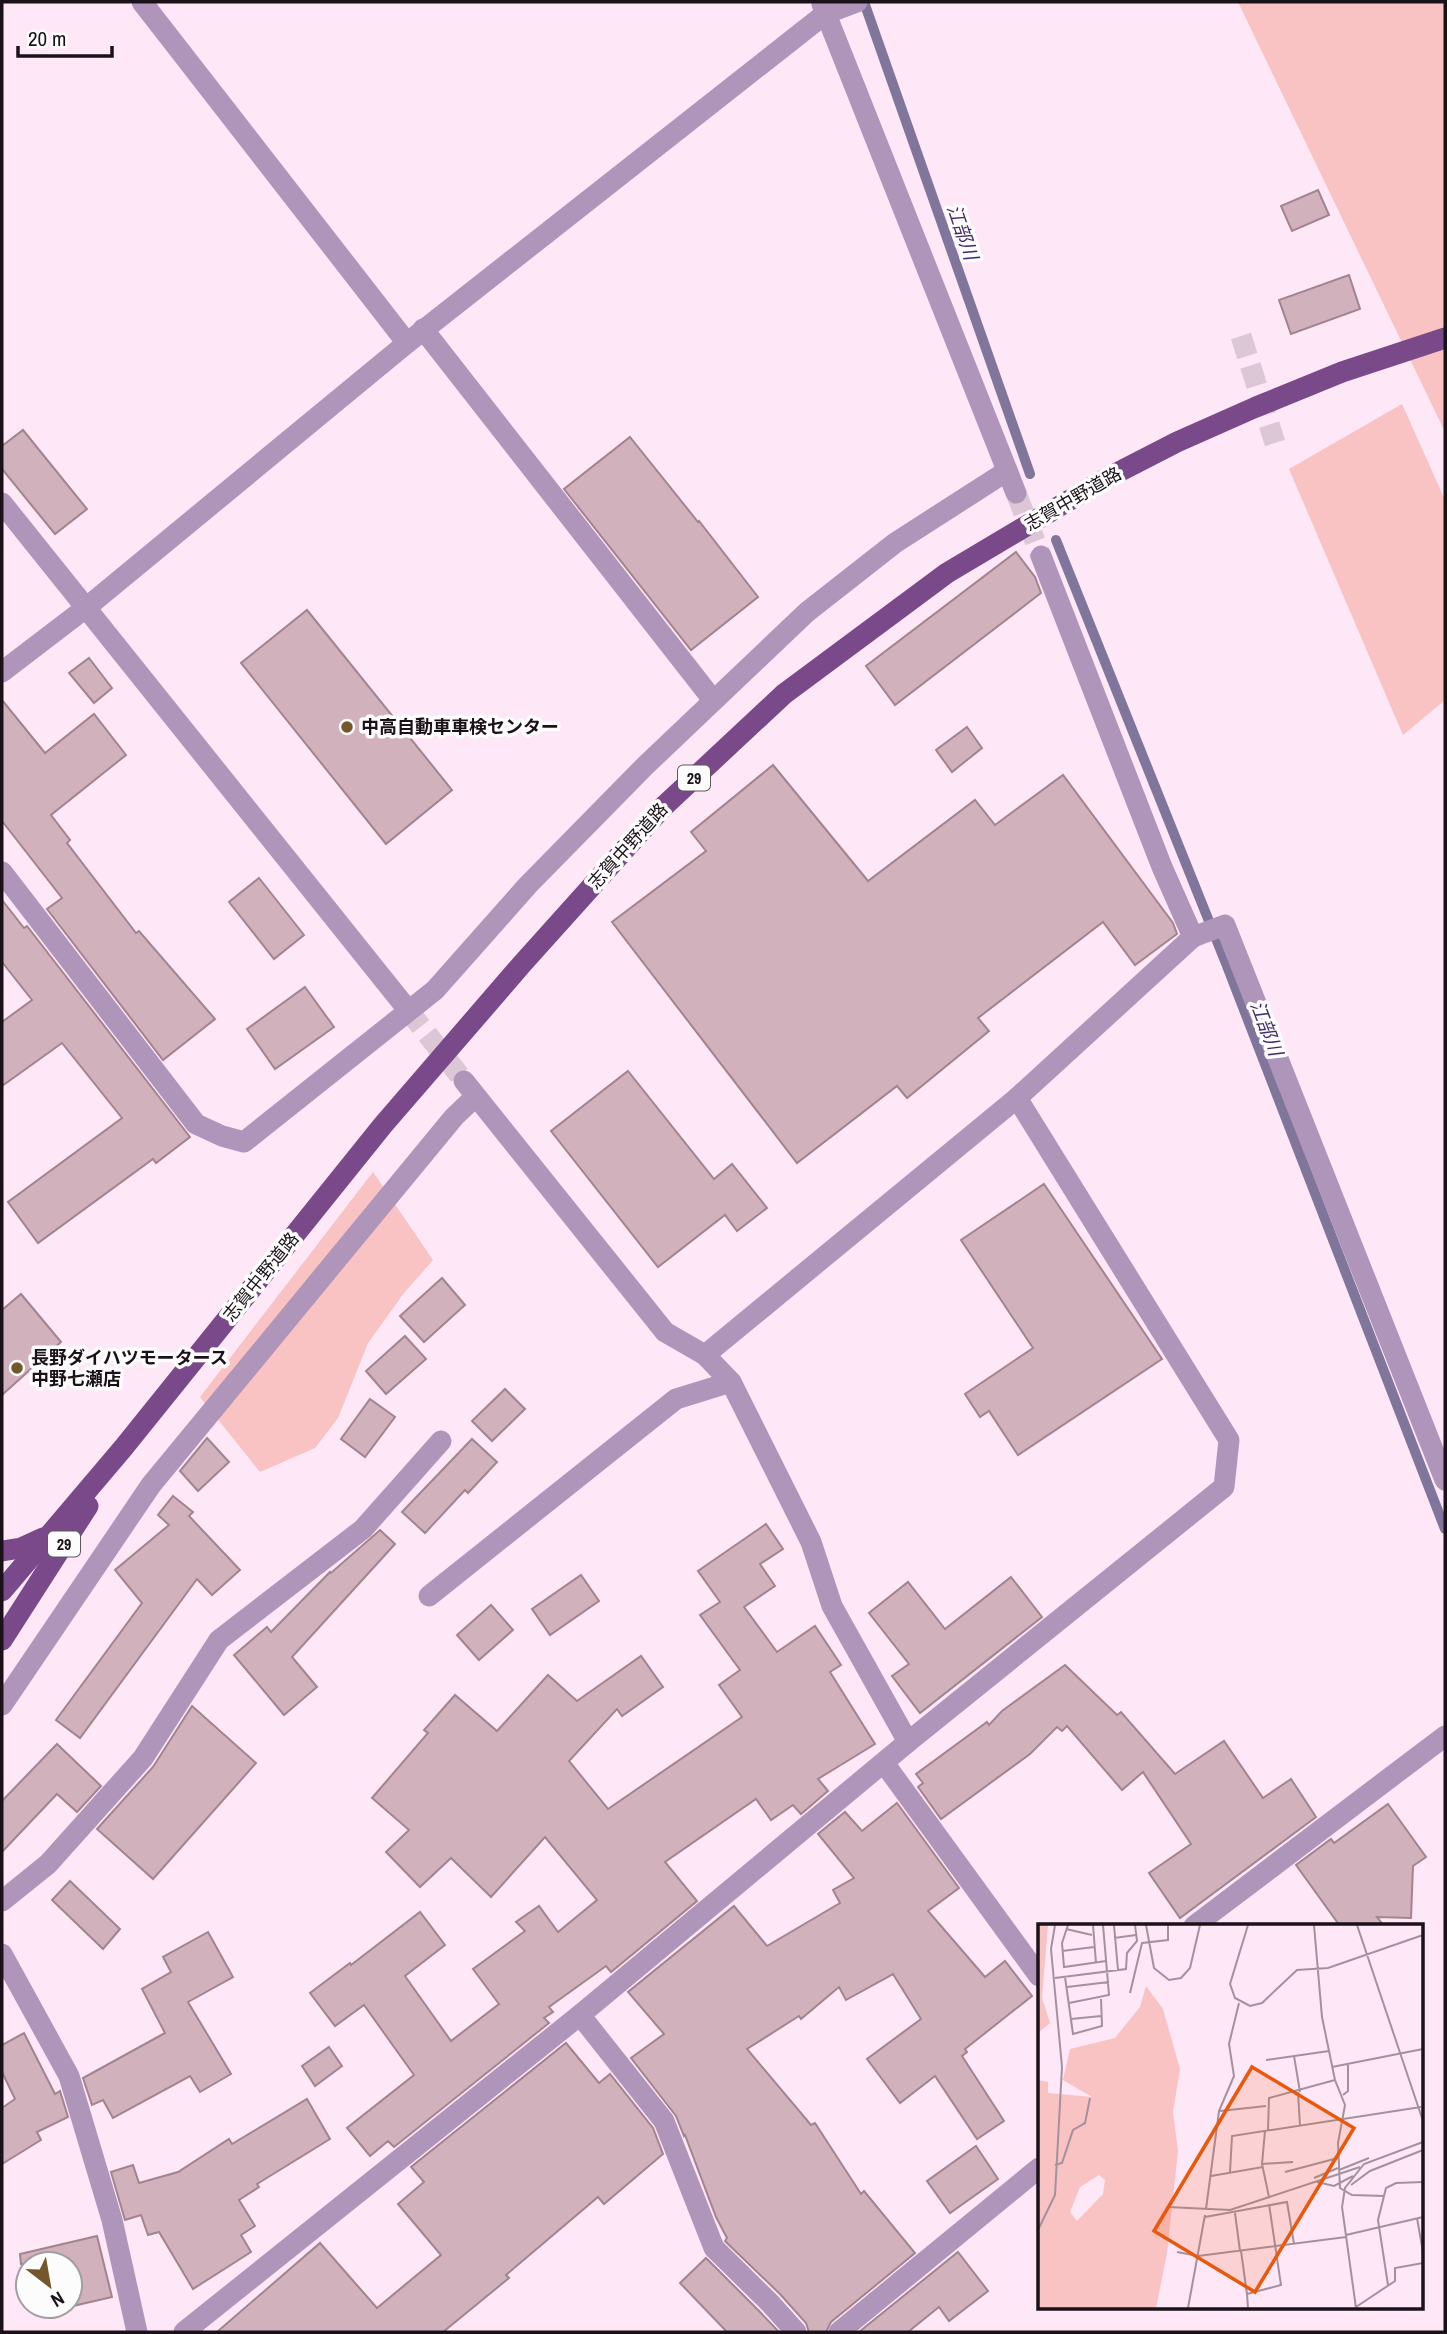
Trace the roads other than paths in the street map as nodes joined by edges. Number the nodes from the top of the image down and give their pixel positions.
1 (142, 2) edge
2 (857, 2) edge
3 (823, 8) edge
4 (415, 336) junction
5 (1445, 338) edge
6 (1007, 471) junction
7 (1016, 493) tunnel mouth
8 (2, 503) edge
9 (1041, 556) tunnel mouth
10 (87, 607) junction
11 (2, 672) edge
12 (713, 700) junction
13 (2, 872) edge
14 (1194, 937) junction
15 (408, 1010) junction
16 (1017, 1098) junction
17 (705, 1355) junction
18 (732, 1382) junction
19 (442, 1441) dead end
20 (124, 1447) junction
21 (1445, 1480) edge
22 (49, 1535) junction
23 (2, 1551) edge
24 (2, 1591) edge
25 (429, 1596) dead end
26 (2, 1640) edge
27 (2, 1705) edge
28 (1445, 1736) edge
29 (908, 1742) junction
30 (884, 1763) junction
31 (2, 1901) edge
32 (1197, 1924) edge
33 (2, 1954) edge
34 (1038, 1975) edge
35 (580, 2015) junction
36 (1038, 2169) edge
37 (137, 2332) edge
38 (184, 2332) edge
39 (796, 2332) edge
40 (839, 2332) edge

1 - 4 street
2 - 3 street
3 - 4 street
3 - 6 street
4 - 10 street
4 - 12 street
5 - 20 main road, 志賀中野道路 / 29
6 - 7 street
6 - 12 street
8 - 10 street
9 - 14 street
10 - 11 street
10 - 15 street
12 - 15 street
13 - 15 street
14 - 16 street
14 - 21 street
16 - 17 street
16 - 29 street
17 - 18 street
17 - 27 street
18 - 25 street
18 - 29 street
19 - 31 street
20 - 22 main road, 志賀中野道路 / 29
20 - 26 main road, 29
22 - 23 main road, 29
22 - 24 main road, 志賀中野道路 / 29
28 - 32 street
29 - 30 street
30 - 34 street
30 - 35 street
33 - 37 street
35 - 38 street
35 - 39 street
36 - 40 street

